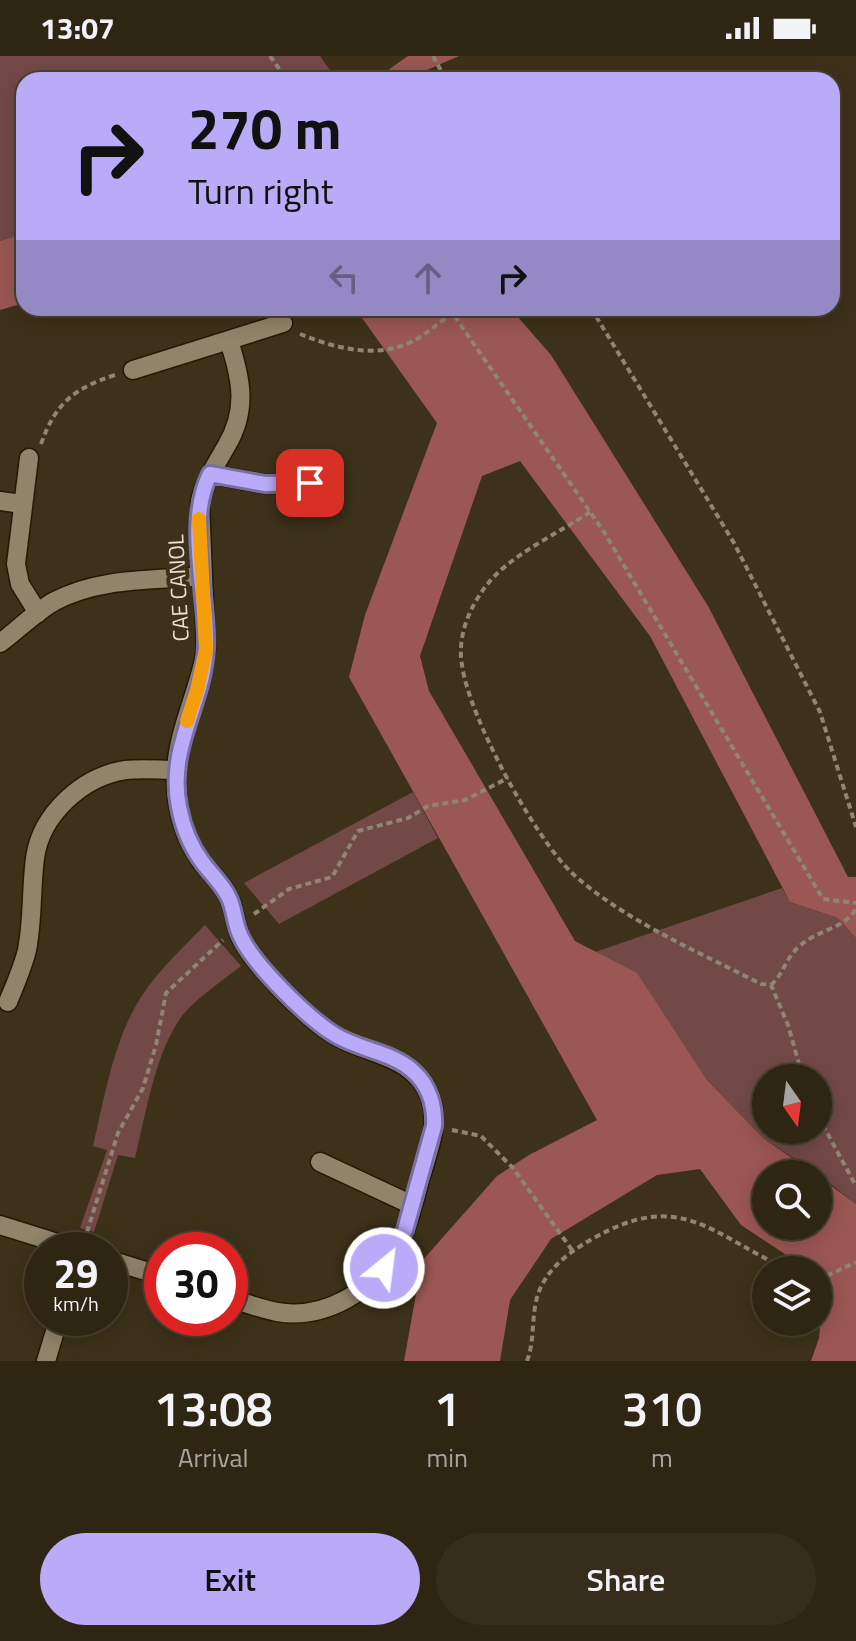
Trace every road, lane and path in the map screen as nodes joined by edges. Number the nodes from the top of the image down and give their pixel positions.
1 (444, 316) edge
2 (455, 316) edge
3 (596, 316) edge
4 (283, 323) joint
5 (229, 341) junction
6 (133, 370) joint
7 (29, 458) joint
8 (210, 474) junction
9 (310, 483) dead end
10 (0, 501) edge
11 (22, 504) junction
12 (590, 512) junction
13 (203, 576) junction
14 (38, 613) junction
15 (0, 643) edge
16 (176, 770) junction
17 (508, 778) junction
18 (489, 787) dead end
19 (856, 827) edge
20 (856, 906) edge
21 (771, 985) junction
22 (8, 1002) dead end
23 (799, 1064) edge
24 (434, 1126) junction
25 (832, 1142) edge
26 (320, 1162) dead end
27 (856, 1186) edge
28 (412, 1205) junction
29 (0, 1225) edge
30 (24, 1232) edge
31 (573, 1250) junction
32 (763, 1256) edge
33 (856, 1262) edge
34 (832, 1274) edge
35 (248, 1303) edge
36 (54, 1336) edge
37 (46, 1361) edge
38 (527, 1361) edge

1 - 4 path
2 - 12 path
3 - 19 path
4 - 5 street
5 - 6 street
5 - 8 street, CAE CANOL
6 - 7 path
7 - 11 street
8 - 9 street
8 - 13 street, CAE CANOL
10 - 11 street
11 - 14 street
12 - 17 path
12 - 20 path
13 - 14 street
13 - 16 street, CAE CANOL
14 - 15 street
16 - 22 street
16 - 24 street, CAE CANOL
17 - 18 path
17 - 21 path
20 - 21 path
21 - 23 path
24 - 28 street, CAE CANOL
24 - 31 path
25 - 27 path
26 - 28 street
28 - 35 street, CAE CANOL
29 - 30 street
31 - 32 path
31 - 38 path
33 - 34 path
36 - 37 street

